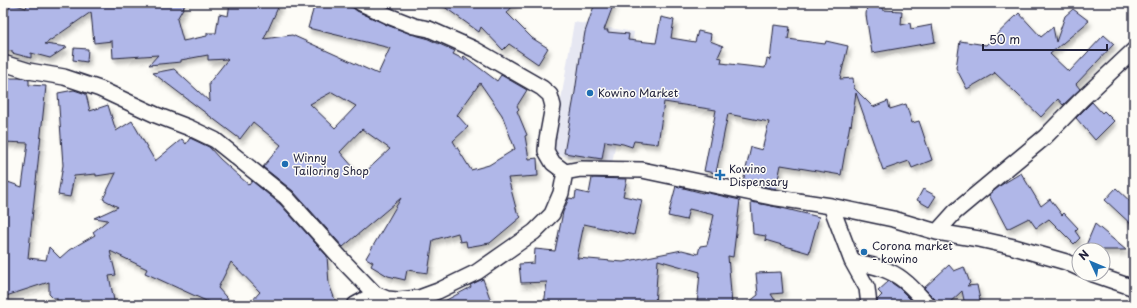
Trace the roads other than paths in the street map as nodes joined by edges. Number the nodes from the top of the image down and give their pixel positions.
1 (361, 3) edge
2 (1134, 50) edge
3 (3, 63) edge
4 (565, 172) junction
5 (831, 206) junction
6 (937, 232) junction
7 (852, 261) junction
8 (1071, 264) edge
9 (1111, 280) edge
10 (1134, 288) edge
11 (383, 299) edge
12 (355, 305) edge
13 (869, 305) edge
14 (928, 305) edge

1 - 4 street
2 - 6 street
3 - 11 street
4 - 5 street
4 - 11 street
5 - 6 street
5 - 7 street
6 - 8 street
7 - 13 street
7 - 14 street
9 - 10 street
11 - 12 street

